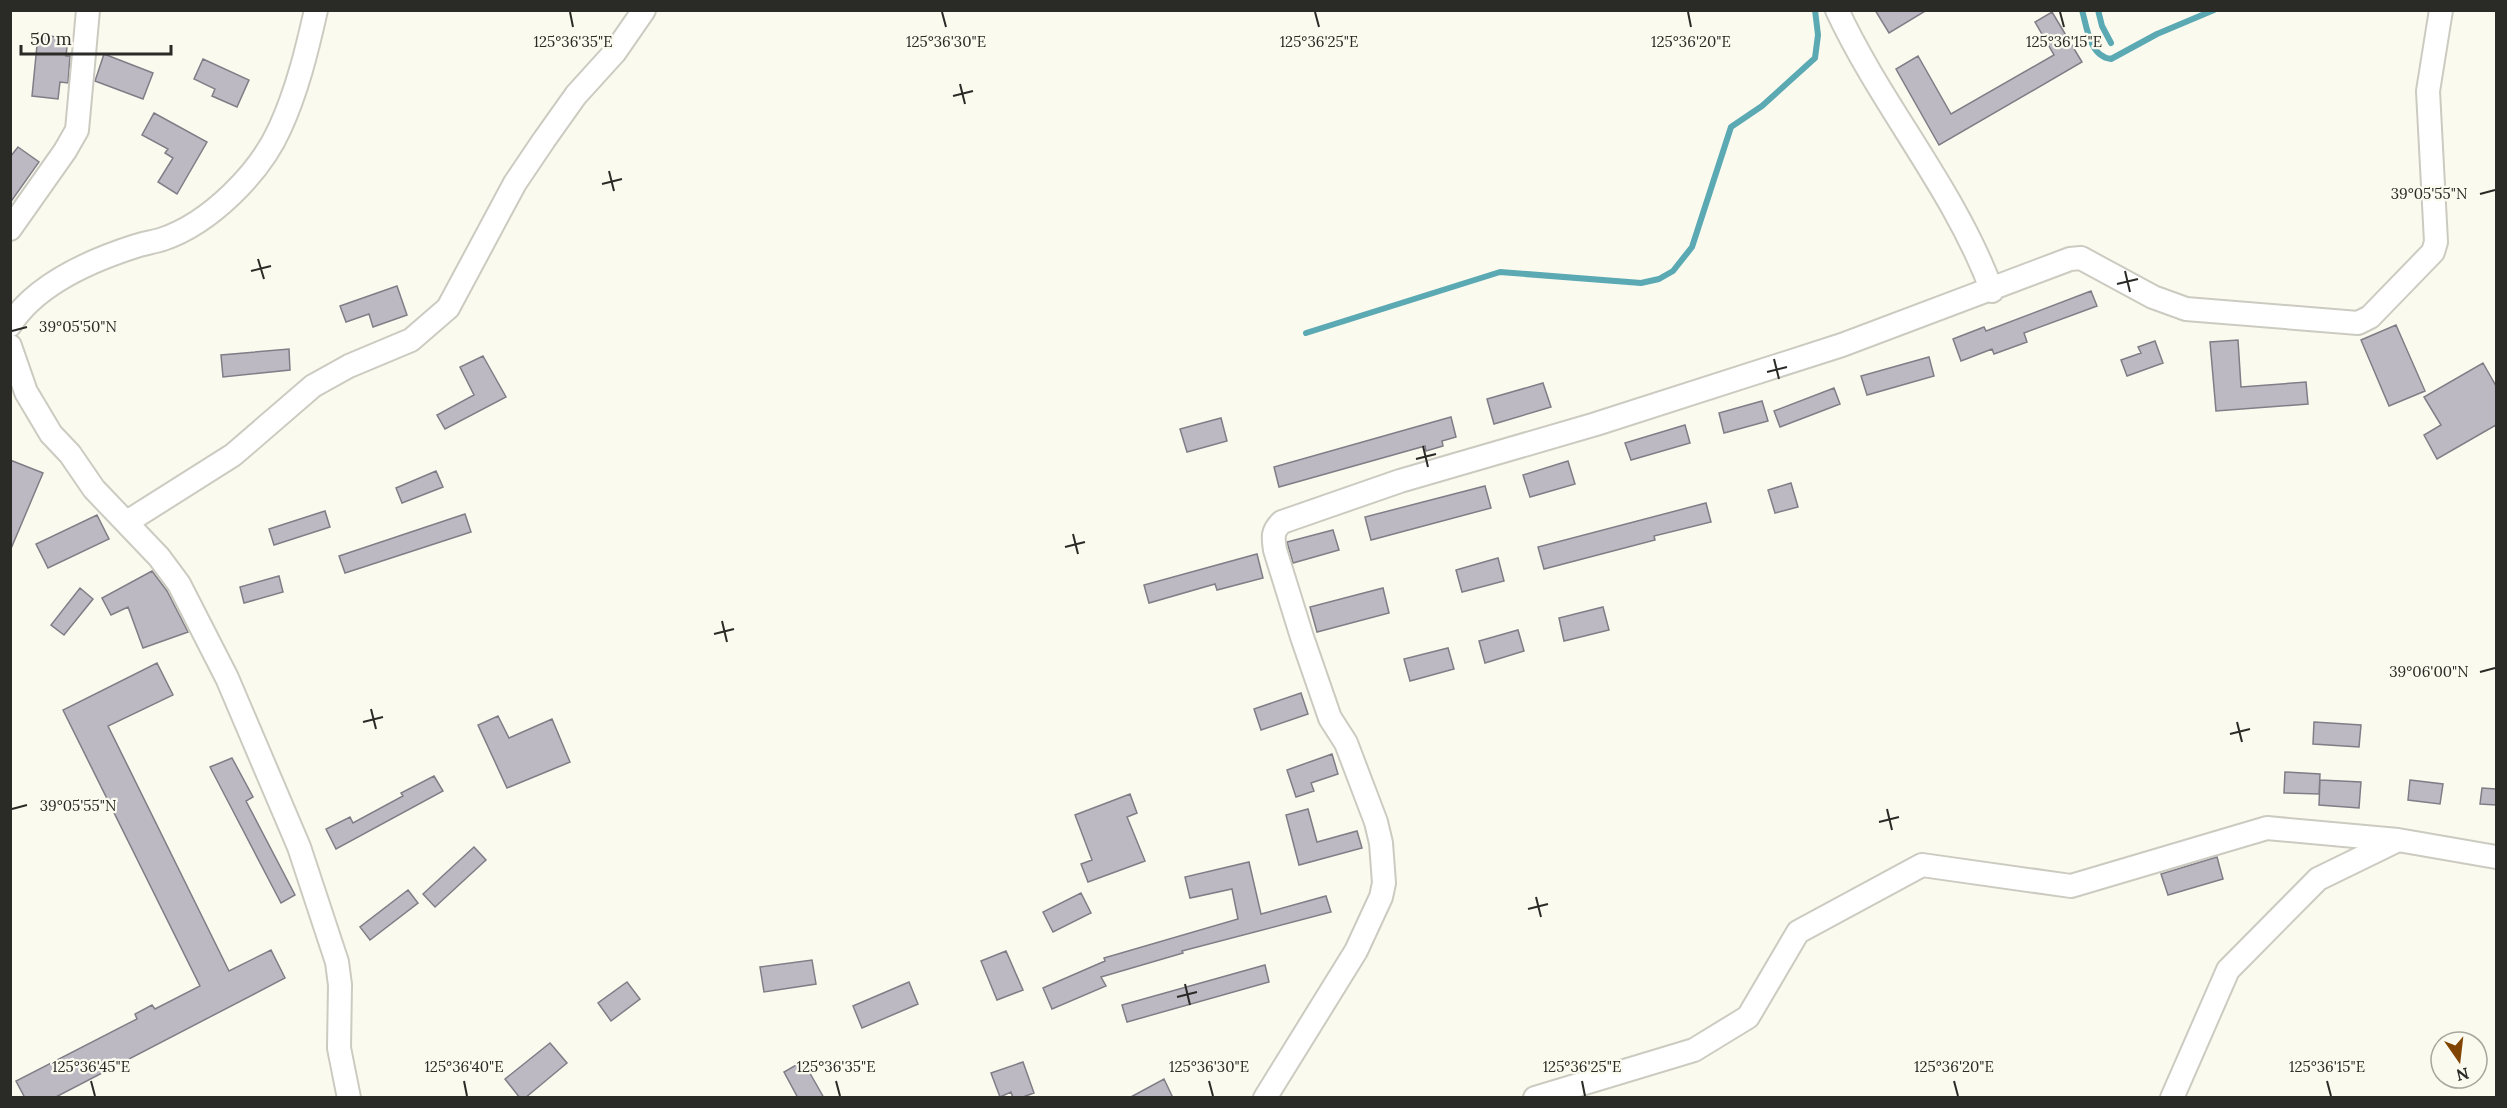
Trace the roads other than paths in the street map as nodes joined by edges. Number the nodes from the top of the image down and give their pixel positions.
1 (88, 10) edge
2 (316, 10) edge
3 (644, 10) edge
4 (1837, 10) edge
5 (2441, 10) edge
6 (10, 229) edge
7 (1992, 291) junction
8 (10, 325) edge
9 (10, 346) edge
10 (127, 522) junction
11 (2398, 840) junction
12 (2496, 857) edge
13 (349, 1098) edge
14 (1264, 1098) edge
15 (1535, 1098) edge
16 (2172, 1098) edge

1 - 6 street
2 - 8 street
3 - 10 street
4 - 7 street
5 - 7 street
7 - 14 street
9 - 10 street
10 - 13 street
11 - 12 street
11 - 15 street
11 - 16 street

